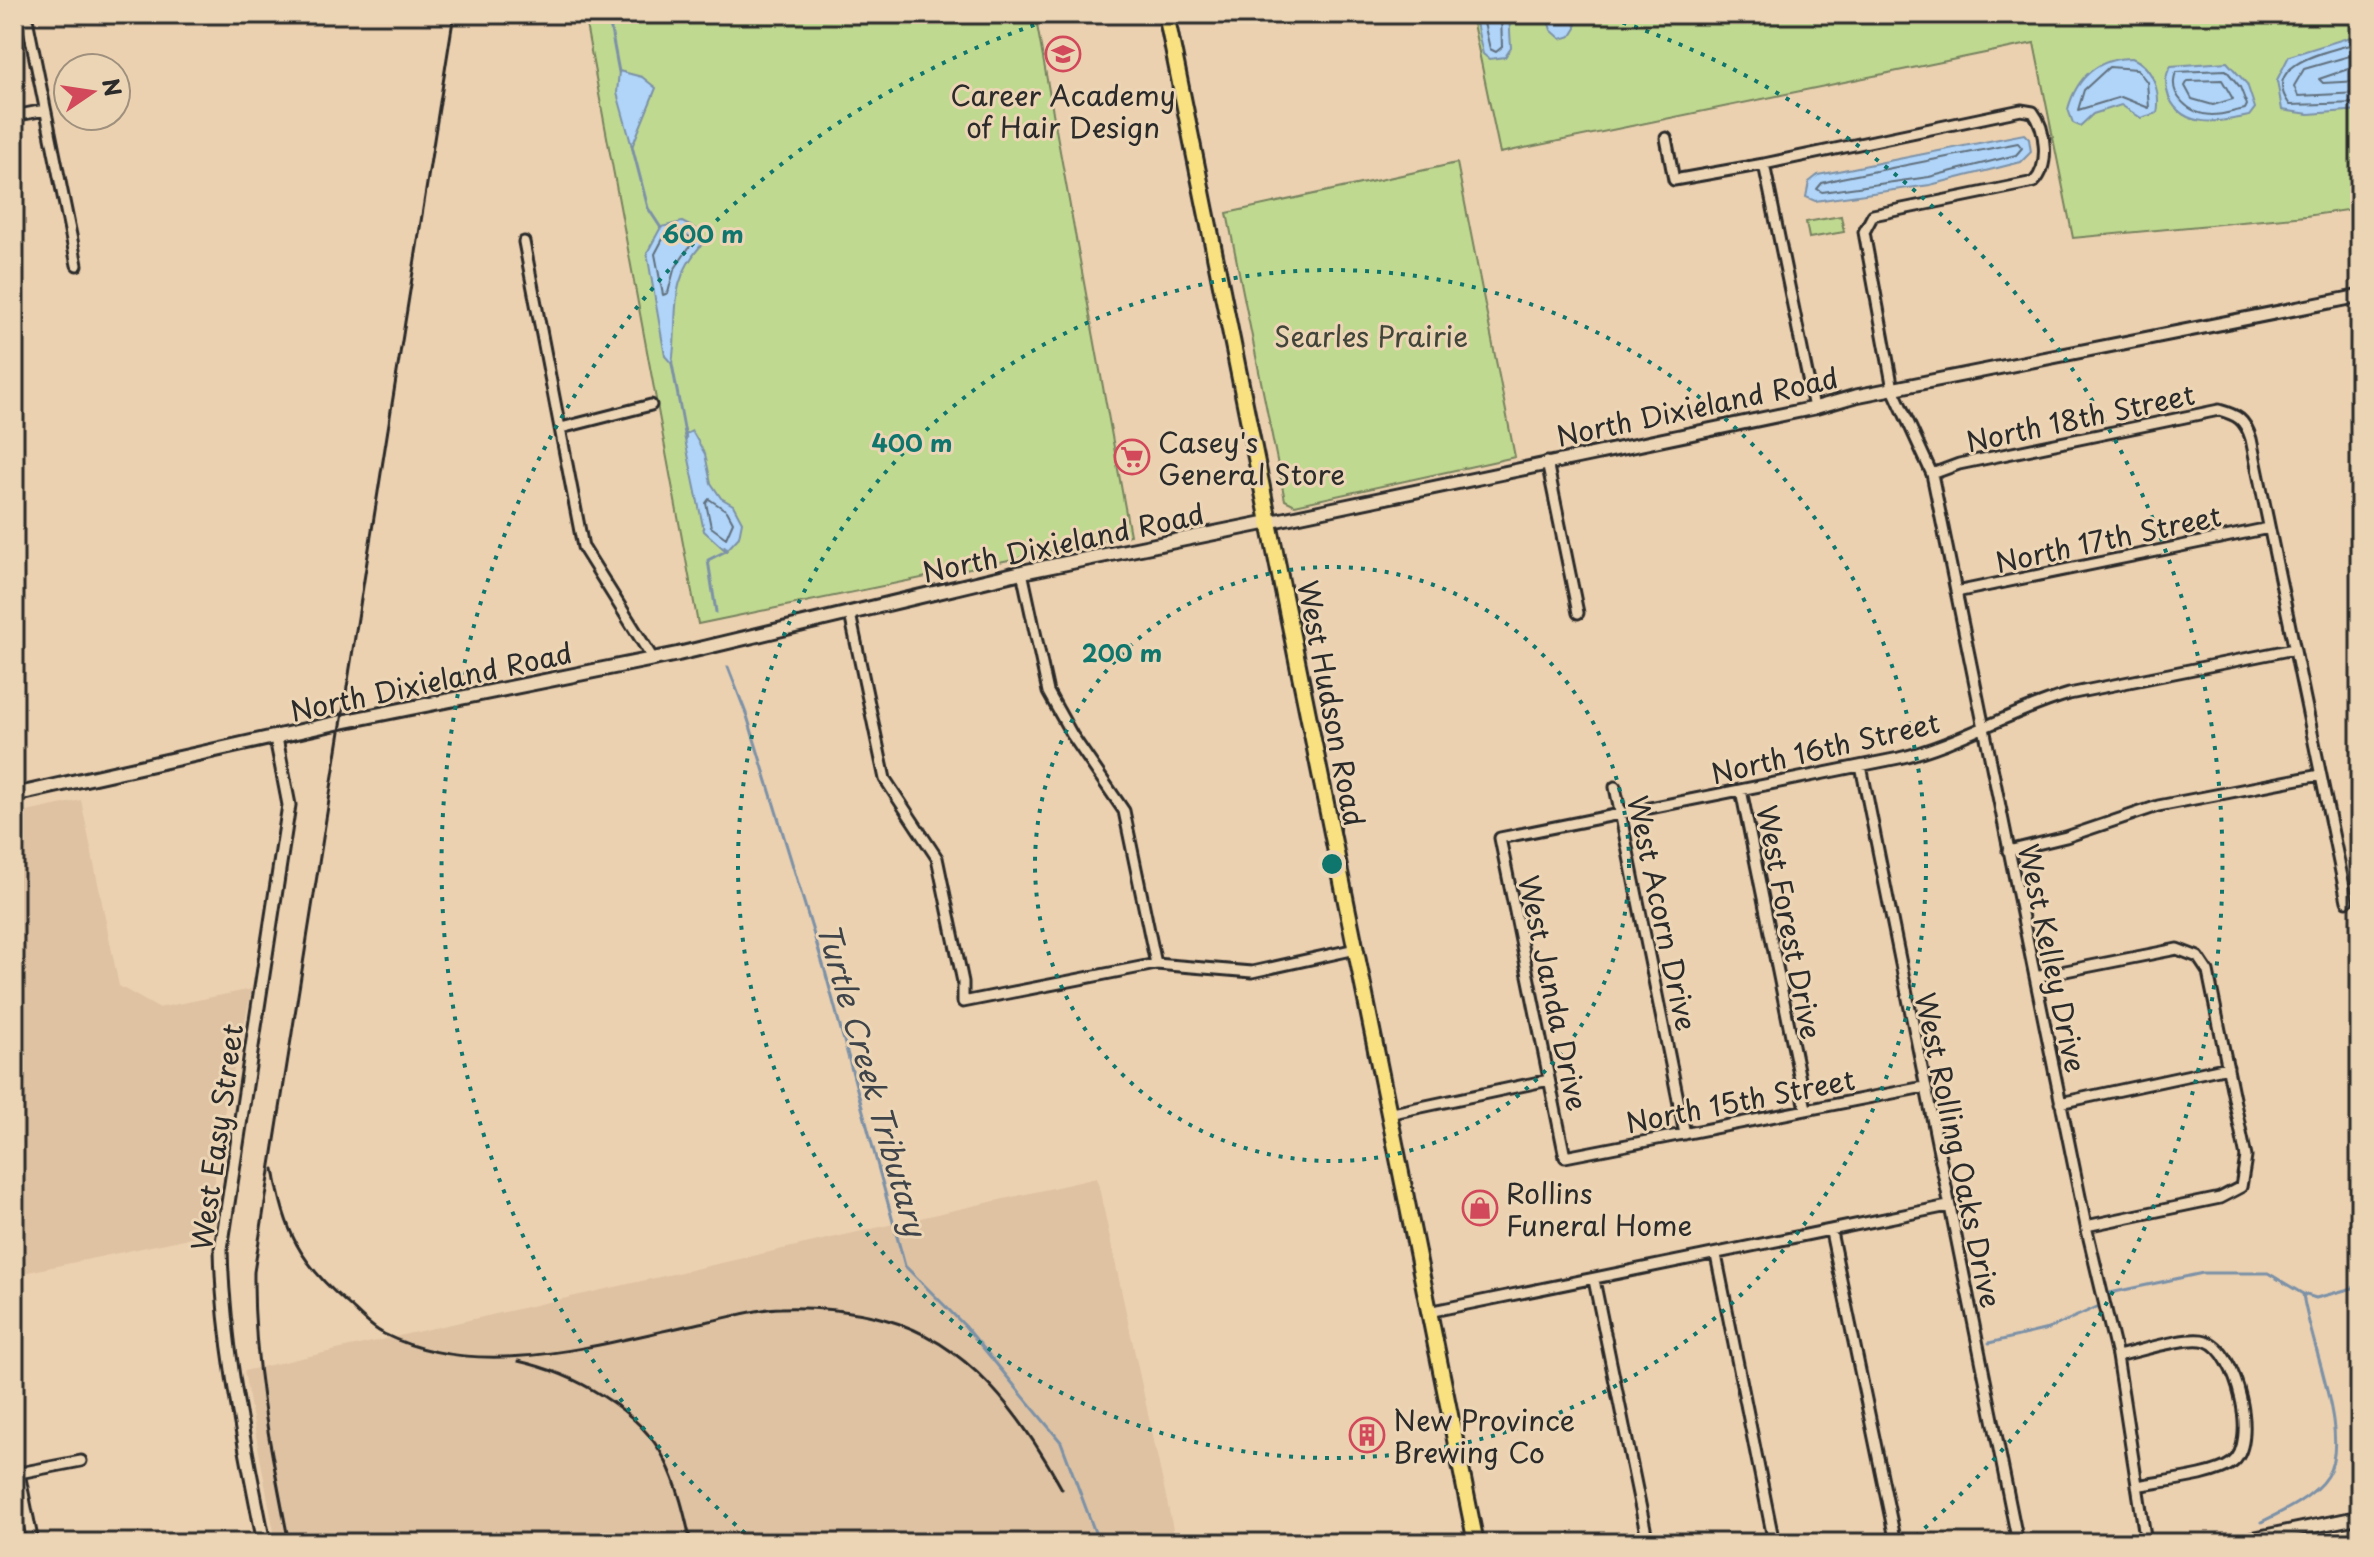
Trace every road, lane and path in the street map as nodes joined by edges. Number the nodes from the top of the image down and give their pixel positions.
1 (26, 14) edge
2 (1166, 14) edge
3 (45, 110) junction
4 (14, 116) edge
5 (1666, 138) dead end
6 (1764, 164) junction
7 (524, 242) dead end
8 (77, 265) dead end
9 (2360, 296) edge
10 (1893, 389) junction
11 (651, 405) dead end
12 (1814, 408) junction
13 (561, 428) junction
14 (1547, 462) junction
15 (1932, 474) junction
16 (1269, 522) junction
17 (2269, 528) junction
18 (1022, 572) junction
19 (1956, 592) junction
20 (1578, 613) dead end
21 (850, 614) junction
22 (2294, 649) junction
23 (653, 659) junction
24 (1983, 728) junction
25 (276, 738) junction
26 (1861, 766) junction
27 (2320, 775) junction
28 (1615, 787) dead end
29 (1741, 790) junction
30 (14, 795) edge
31 (1620, 813) junction
32 (1500, 838) joint
33 (2008, 851) junction
34 (2347, 901) dead end
35 (1356, 949) junction
36 (1156, 964) junction
37 (2035, 977) junction
38 (2228, 1067) junction
39 (1549, 1080) junction
40 (1924, 1087) junction
41 (2060, 1103) junction
42 (1806, 1109) junction
43 (1388, 1114) junction
44 (1685, 1134) junction
45 (1565, 1157) joint
46 (1948, 1206) junction
47 (2086, 1226) junction
48 (1831, 1232) junction
49 (1716, 1255) junction
50 (1594, 1280) junction
51 (1428, 1312) junction
52 (2117, 1356) junction
53 (81, 1461) dead end
54 (16, 1474) edge
55 (2137, 1486) junction
56 (2360, 1517) edge
57 (33, 1543) edge
58 (264, 1543) edge
59 (1476, 1543) edge
60 (1648, 1543) edge
61 (1774, 1543) edge
62 (1896, 1543) edge
63 (2018, 1543) edge
64 (2146, 1543) edge
65 (2231, 1543) edge

1 - 3 street
2 - 16 highway, West Hudson Road
3 - 4 street
3 - 8 street
5 - 6 street
6 - 10 street, West Kelley Drive
6 - 12 street
7 - 13 street
9 - 10 street, North Dixieland Road
10 - 12 street, North Dixieland Road
10 - 15 street, West Kelley Drive
11 - 13 street
12 - 14 street, North Dixieland Road
13 - 23 street
14 - 16 street, North Dixieland Road
14 - 20 street
15 - 17 street, North 18th Street
15 - 19 street, West Kelley Drive
16 - 18 main road, North Dixieland Road
16 - 35 highway, West Hudson Road
17 - 19 street, North 17th Street
17 - 22 street
18 - 21 main road, North Dixieland Road
18 - 36 street
19 - 24 street, West Kelley Drive
21 - 23 main road, North Dixieland Road
21 - 36 street
22 - 24 street, North 16th Street
22 - 27 street
23 - 25 main road, North Dixieland Road
24 - 26 street, North 16th Street
24 - 33 street, West Kelley Drive
25 - 30 main road, North Dixieland Road
25 - 58 street, West Easy Street
26 - 29 street, North 16th Street
26 - 40 street, West Rolling Oaks Drive
27 - 33 street
27 - 34 street
28 - 31 street, West Acorn Drive
29 - 31 street, North 16th Street
29 - 42 street, West Forest Drive
31 - 32 street, North 16th Street
31 - 44 street, West Acorn Drive
32 - 39 street, West Janda Drive
33 - 37 street, West Kelley Drive
35 - 36 street
35 - 43 highway, West Hudson Road
37 - 38 street
37 - 41 street, West Kelley Drive
38 - 41 street
38 - 47 street
39 - 43 street
39 - 45 street, West Janda Drive
40 - 42 street, North 15th Street
40 - 46 street, West Rolling Oaks Drive
41 - 47 street, West Kelley Drive
42 - 44 street, North 15th Street
43 - 51 highway, West Hudson Road
44 - 45 street, North 15th Street
46 - 48 street
46 - 63 street, West Rolling Oaks Drive
47 - 52 street, West Kelley Drive
48 - 49 street
48 - 62 street
49 - 50 street
49 - 61 street
50 - 51 street
50 - 60 street
51 - 59 highway, West Hudson Road
52 - 55 street, West Kelley Drive
52 - 55 street
53 - 54 street
54 - 57 street
55 - 64 street, West Kelley Drive
56 - 65 street

